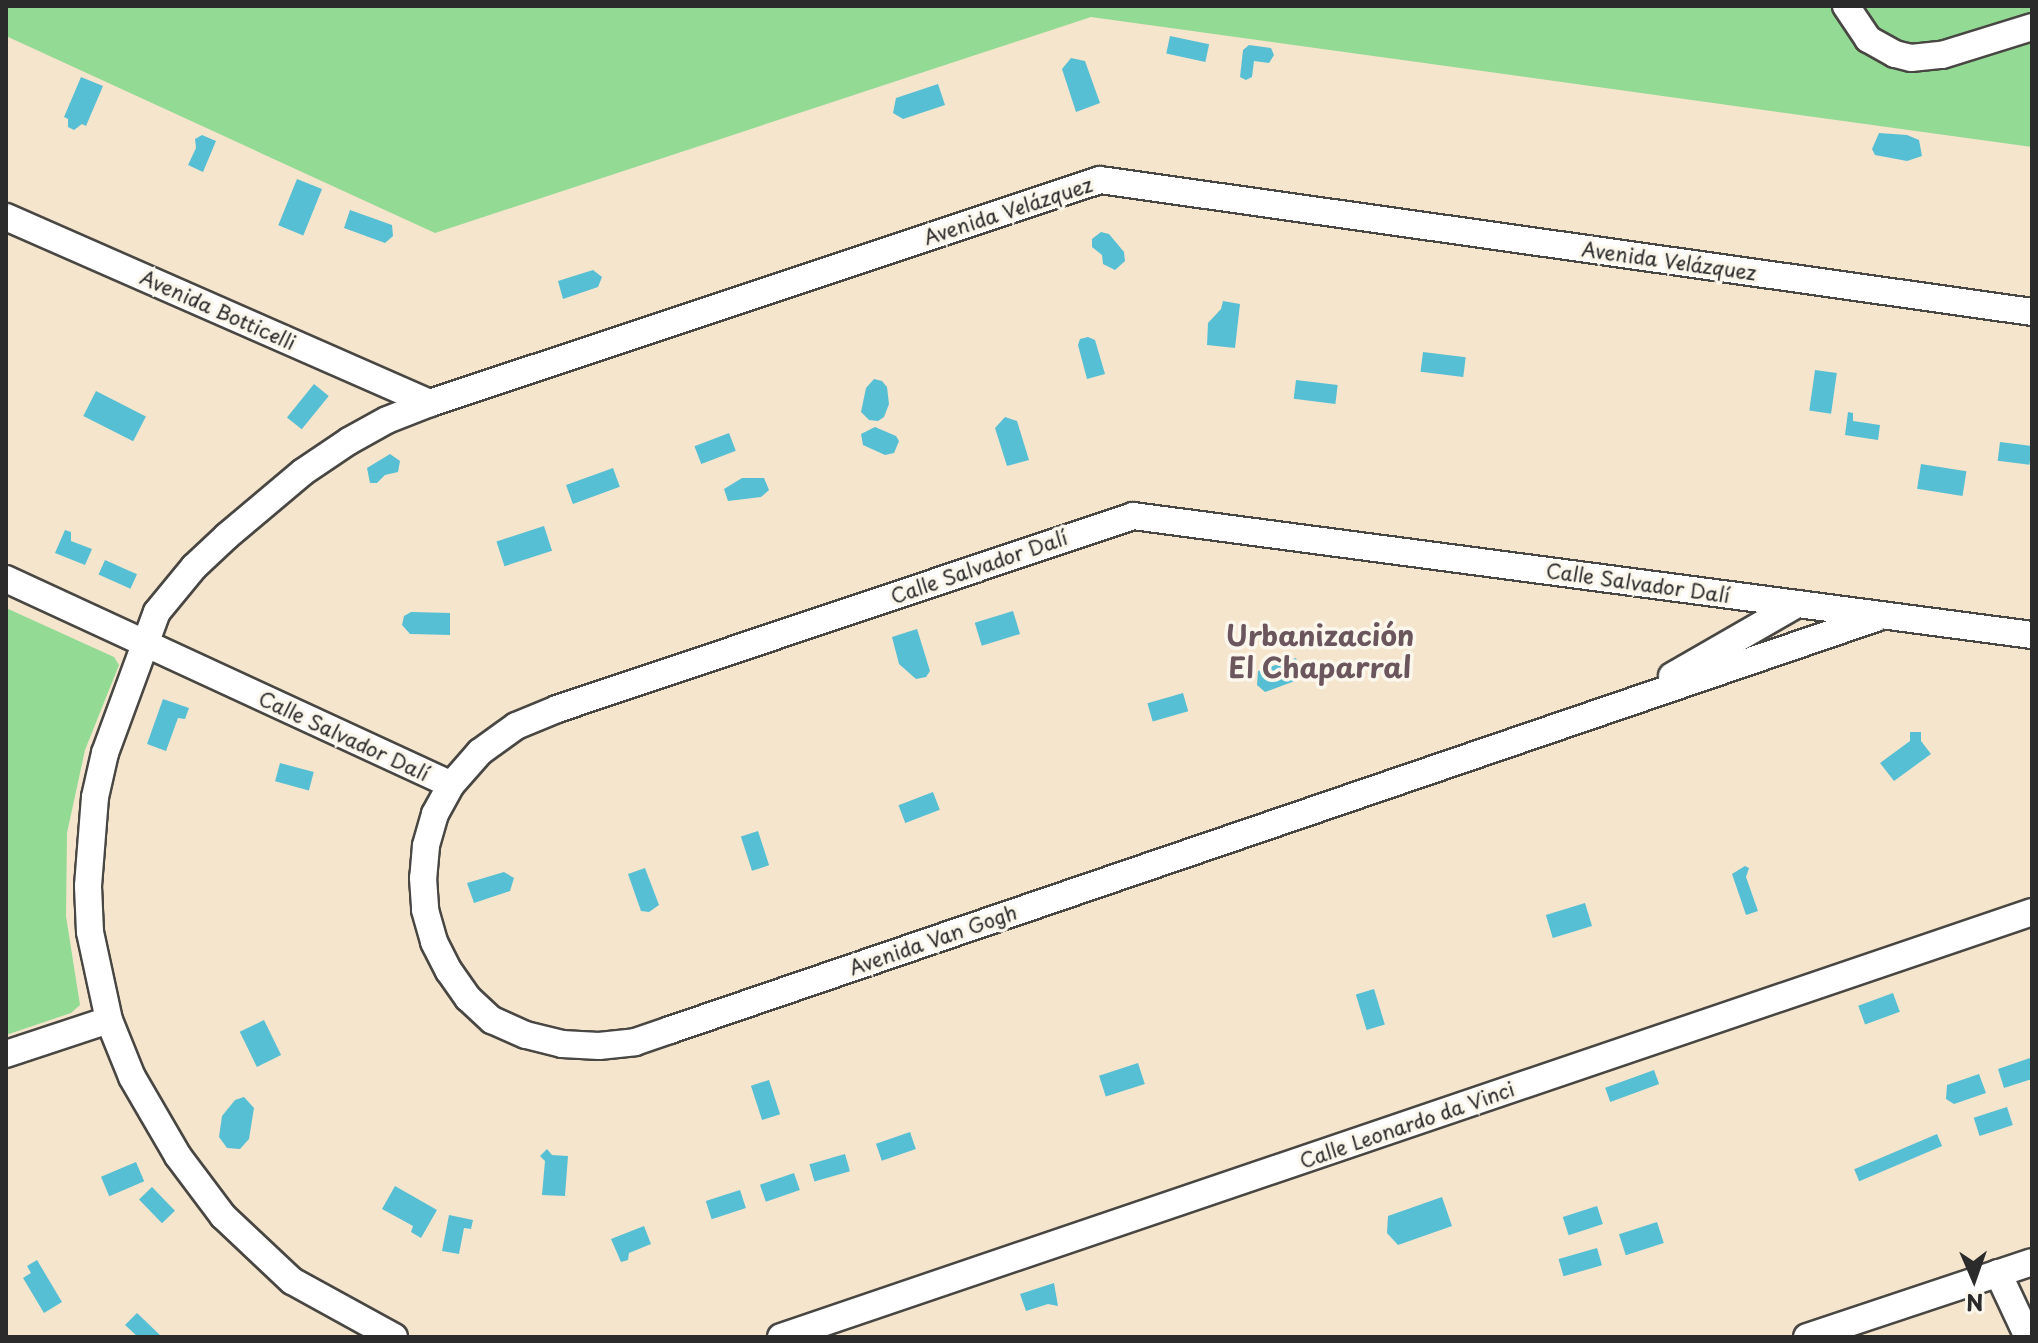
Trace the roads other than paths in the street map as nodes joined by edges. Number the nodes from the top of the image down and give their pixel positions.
1 (1846, 6) edge
2 (2032, 27) edge
3 (6, 217) edge
4 (2032, 312) edge
5 (430, 403) junction
6 (6, 579) edge
7 (1797, 604) junction
8 (1884, 615) junction
9 (2032, 635) edge
10 (146, 644) junction
11 (1758, 659) junction
12 (1619, 706) junction
13 (451, 785) junction
14 (2032, 912) edge
15 (109, 1020) junction
16 (6, 1054) edge
17 (2032, 1262) edge
18 (1998, 1273) junction
19 (394, 1337) edge
20 (781, 1337) edge
21 (1807, 1337) edge
22 (2028, 1337) edge

1 - 2 street
3 - 5 street, Avenida Botticelli
4 - 5 street, Avenida Velázquez
5 - 10 street, Avenida Velázquez
6 - 10 street, Calle Salvador Dalí
7 - 8 street, Calle Salvador Dalí
7 - 11 street
7 - 12 street, Avenida Van Gogh
7 - 13 street, Calle Salvador Dalí
8 - 9 street, Calle Salvador Dalí
8 - 11 street, Avenida Van Gogh
10 - 13 street, Calle Salvador Dalí
10 - 15 street
11 - 12 street, Avenida Van Gogh
12 - 13 street, Avenida Van Gogh
14 - 20 street, Calle Leonardo da Vinci
15 - 16 street
15 - 19 street
17 - 18 street
18 - 21 street
18 - 22 street

